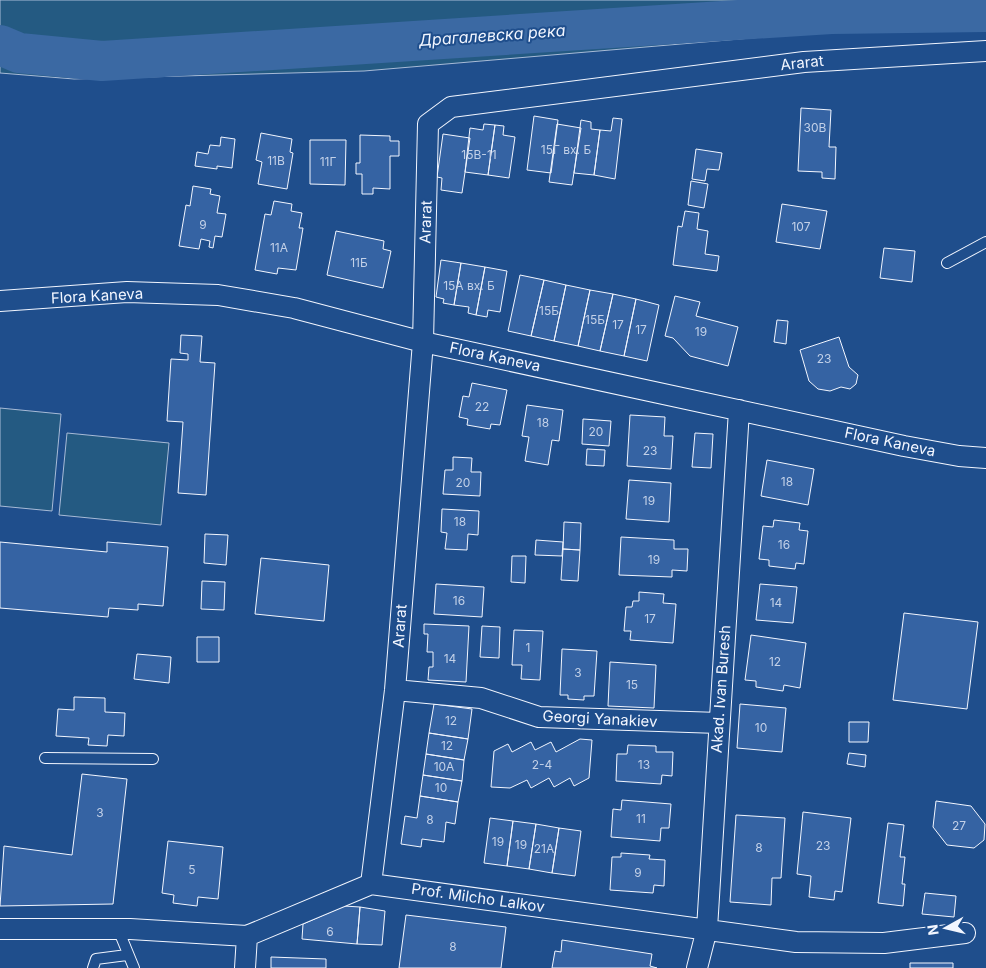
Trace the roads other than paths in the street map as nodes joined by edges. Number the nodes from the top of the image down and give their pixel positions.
1 (986, 51) edge
2 (986, 242) edge
3 (947, 263) dead end
4 (0, 302) edge
5 (423, 342) junction
6 (740, 410) junction
7 (986, 458) edge
8 (395, 690) junction
9 (719, 724) junction
10 (45, 758) dead end
11 (153, 759) dead end
12 (371, 884) junction
13 (0, 929) edge
14 (118, 929) junction
15 (707, 929) junction
16 (965, 933) dead end
17 (247, 936) junction
18 (127, 954) junction
19 (93, 968) edge
20 (134, 968) edge
21 (245, 968) edge
22 (697, 968) edge

1 - 5 street, Ararat
2 - 3 lane
4 - 5 street, Flora Kaneva
5 - 6 street, Flora Kaneva
5 - 8 street, Ararat
6 - 7 street, Flora Kaneva
6 - 9 street, Akad. Ivan Buresh
8 - 9 street, Georgi Yanakiev
8 - 12 street, Ararat
9 - 15 street, Akad. Ivan Buresh
10 - 11 lane
12 - 15 street, Prof. Milcho Lalkov
12 - 17 street
13 - 14 street
14 - 17 street
14 - 18 lane
15 - 16 street, Prof. Milcho Lalkov
15 - 22 street, Akad. Ivan Buresh
17 - 21 street
18 - 19 lane
18 - 20 lane

